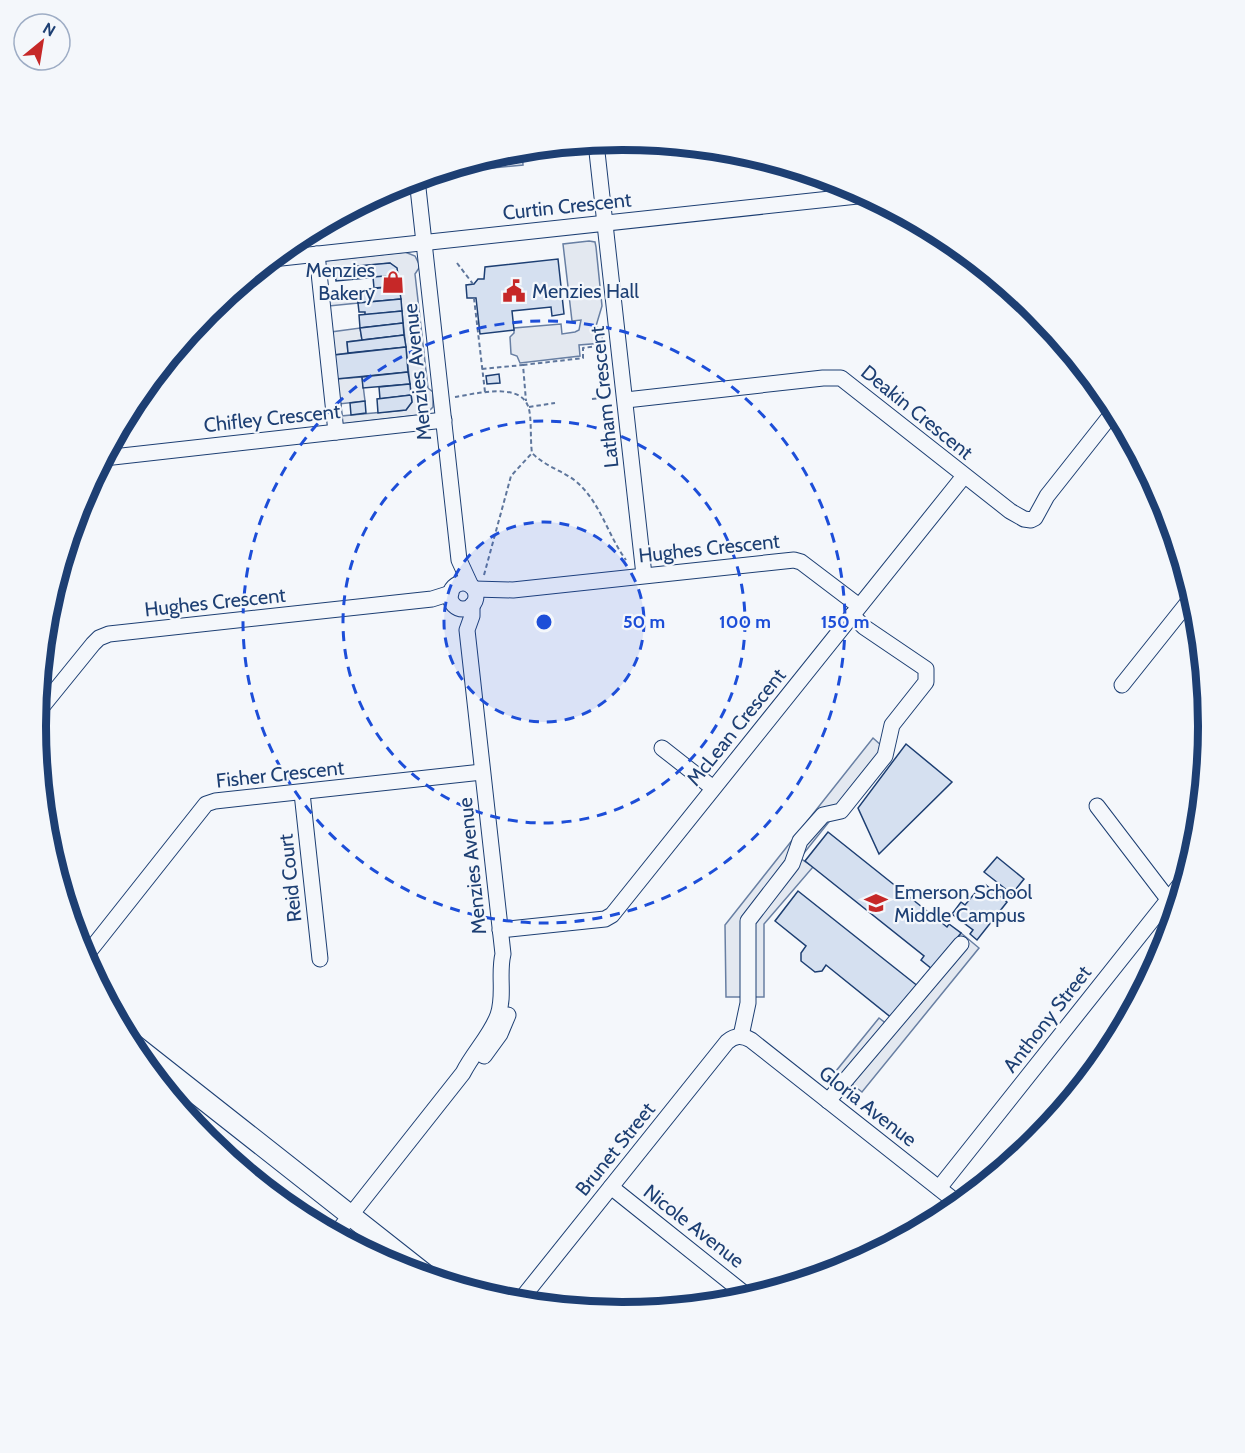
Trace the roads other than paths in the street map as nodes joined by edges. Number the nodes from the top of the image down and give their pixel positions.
1 (597, 151) edge
2 (418, 188) edge
3 (849, 197) edge
4 (605, 223) junction
5 (424, 243) junction
6 (317, 254) junction
7 (290, 257) edge
8 (619, 398) junction
9 (1109, 418) edge
10 (444, 420) junction
11 (336, 432) junction
12 (114, 457) edge
13 (964, 476) junction
14 (644, 575) junction
15 (463, 597) junction
16 (1185, 606) edge
17 (855, 611) junction
18 (1122, 685) dead end
19 (47, 700) edge
20 (662, 748) dead end
21 (482, 772) junction
22 (713, 788) junction
23 (302, 793) junction
24 (1097, 806) dead end
25 (1174, 891) edge
26 (1168, 899) junction
27 (500, 930) junction
28 (961, 944) dead end
29 (91, 949) edge
30 (320, 959) dead end
31 (746, 1038) junction
32 (154, 1061) edge
33 (828, 1101) junction
34 (611, 1187) junction
35 (939, 1188) junction
36 (952, 1198) edge
37 (350, 1215) junction
38 (340, 1228) edge
39 (409, 1262) edge
40 (740, 1290) edge
41 (525, 1294) edge

1 - 4 street, Latham Crescent
2 - 5 street, Menzies Avenue
3 - 4 street, Curtin Crescent
4 - 5 street, Curtin Crescent
4 - 8 street, Latham Crescent
5 - 6 street, Curtin Crescent
5 - 10 street, Menzies Avenue
6 - 7 street, Curtin Crescent
6 - 11 street
8 - 13 street, Deakin Crescent
8 - 14 street, Latham Crescent
9 - 13 street, Deakin Crescent
10 - 11 street, Chifley Crescent
10 - 15 street, Menzies Avenue
11 - 12 street, Chifley Crescent
13 - 17 street, McLean Crescent
14 - 15 street, Hughes Crescent
14 - 17 street, Hughes Crescent
15 - 19 street, Hughes Crescent
15 - 21 street, Menzies Avenue
16 - 18 street
17 - 22 street, McLean Crescent
17 - 31 street, Hughes Crescent
20 - 22 street
21 - 23 street, Fisher Crescent
21 - 27 street, Menzies Avenue
22 - 27 street, McLean Crescent
23 - 29 street, Fisher Crescent
23 - 30 street, Reid Court
24 - 26 street
25 - 26 street, Anthony Street
26 - 35 street, Anthony Street
27 - 37 street, Menzies Avenue
28 - 33 street
31 - 33 street, Gloria Avenue
31 - 34 street, Brunet Street
32 - 37 main road
33 - 35 street, Gloria Avenue
34 - 40 street, Nicole Avenue
34 - 41 street, Brunet Street
35 - 36 street, Gloria Avenue
37 - 38 street, Menzies Avenue
37 - 39 main road

